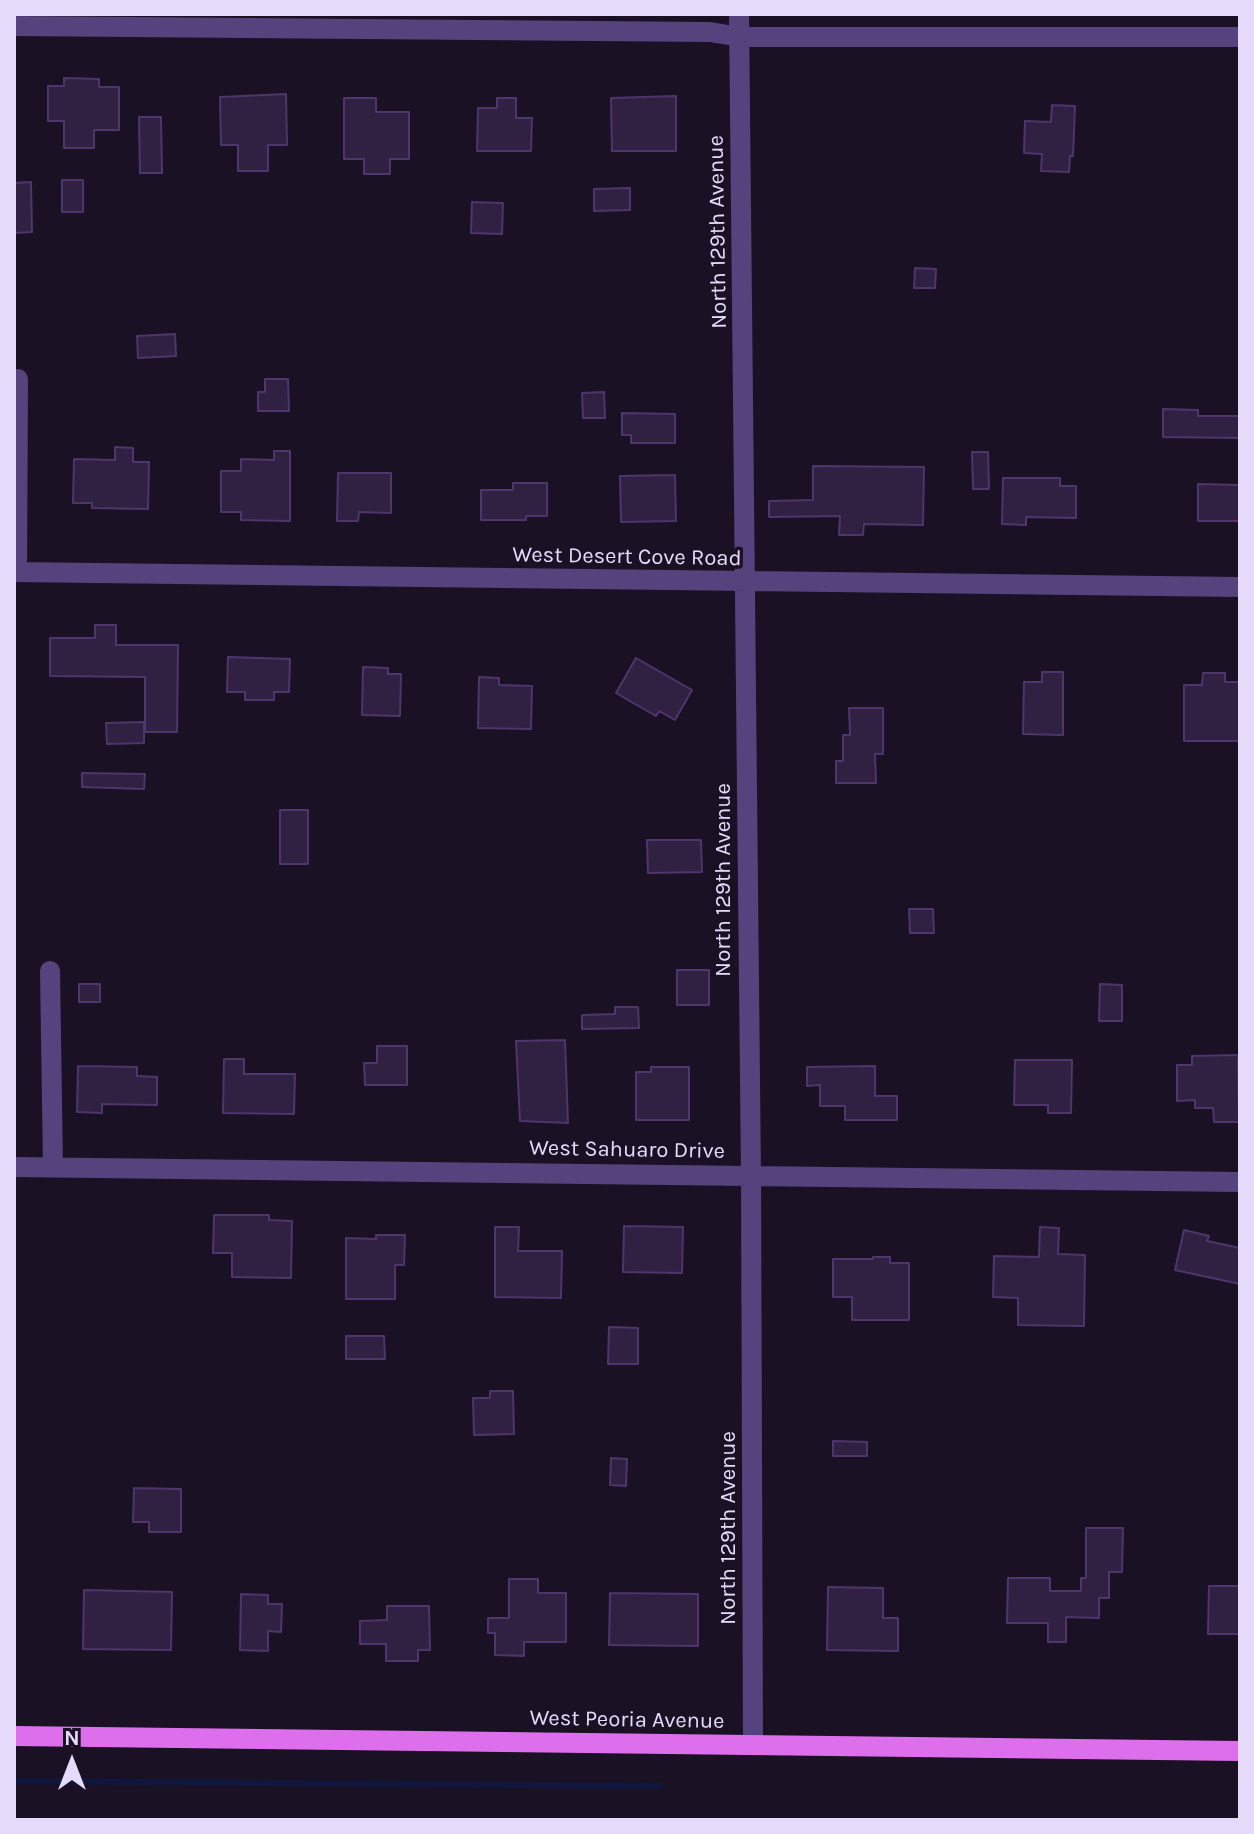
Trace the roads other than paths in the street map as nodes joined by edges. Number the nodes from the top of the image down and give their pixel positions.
1 (739, 14) edge
2 (50, 20) edge
3 (98, 20) edge
4 (174, 21) edge
5 (14, 26) edge
6 (740, 37) junction
7 (1240, 37) edge
8 (18, 379) dead end
9 (16, 572) edge
10 (746, 582) junction
11 (1240, 587) edge
12 (50, 971) dead end
13 (14, 1167) edge
14 (53, 1167) junction
15 (751, 1176) junction
16 (1240, 1182) edge
17 (14, 1736) edge
18 (753, 1745) junction
19 (1240, 1751) edge

1 - 6 street, North 129th Avenue
2 - 3 street
2 - 5 street
3 - 4 street
4 - 6 street
6 - 7 street
6 - 10 street, North 129th Avenue
8 - 9 street
9 - 10 street, West Desert Cove Road
10 - 11 street, West Desert Cove Road
10 - 15 street, North 129th Avenue
12 - 14 street
13 - 14 street, West Sahuaro Drive
14 - 15 street, West Sahuaro Drive
15 - 16 street, West Sahuaro Drive
15 - 18 street, North 129th Avenue
17 - 18 main road, West Peoria Avenue
18 - 19 main road, West Peoria Avenue

